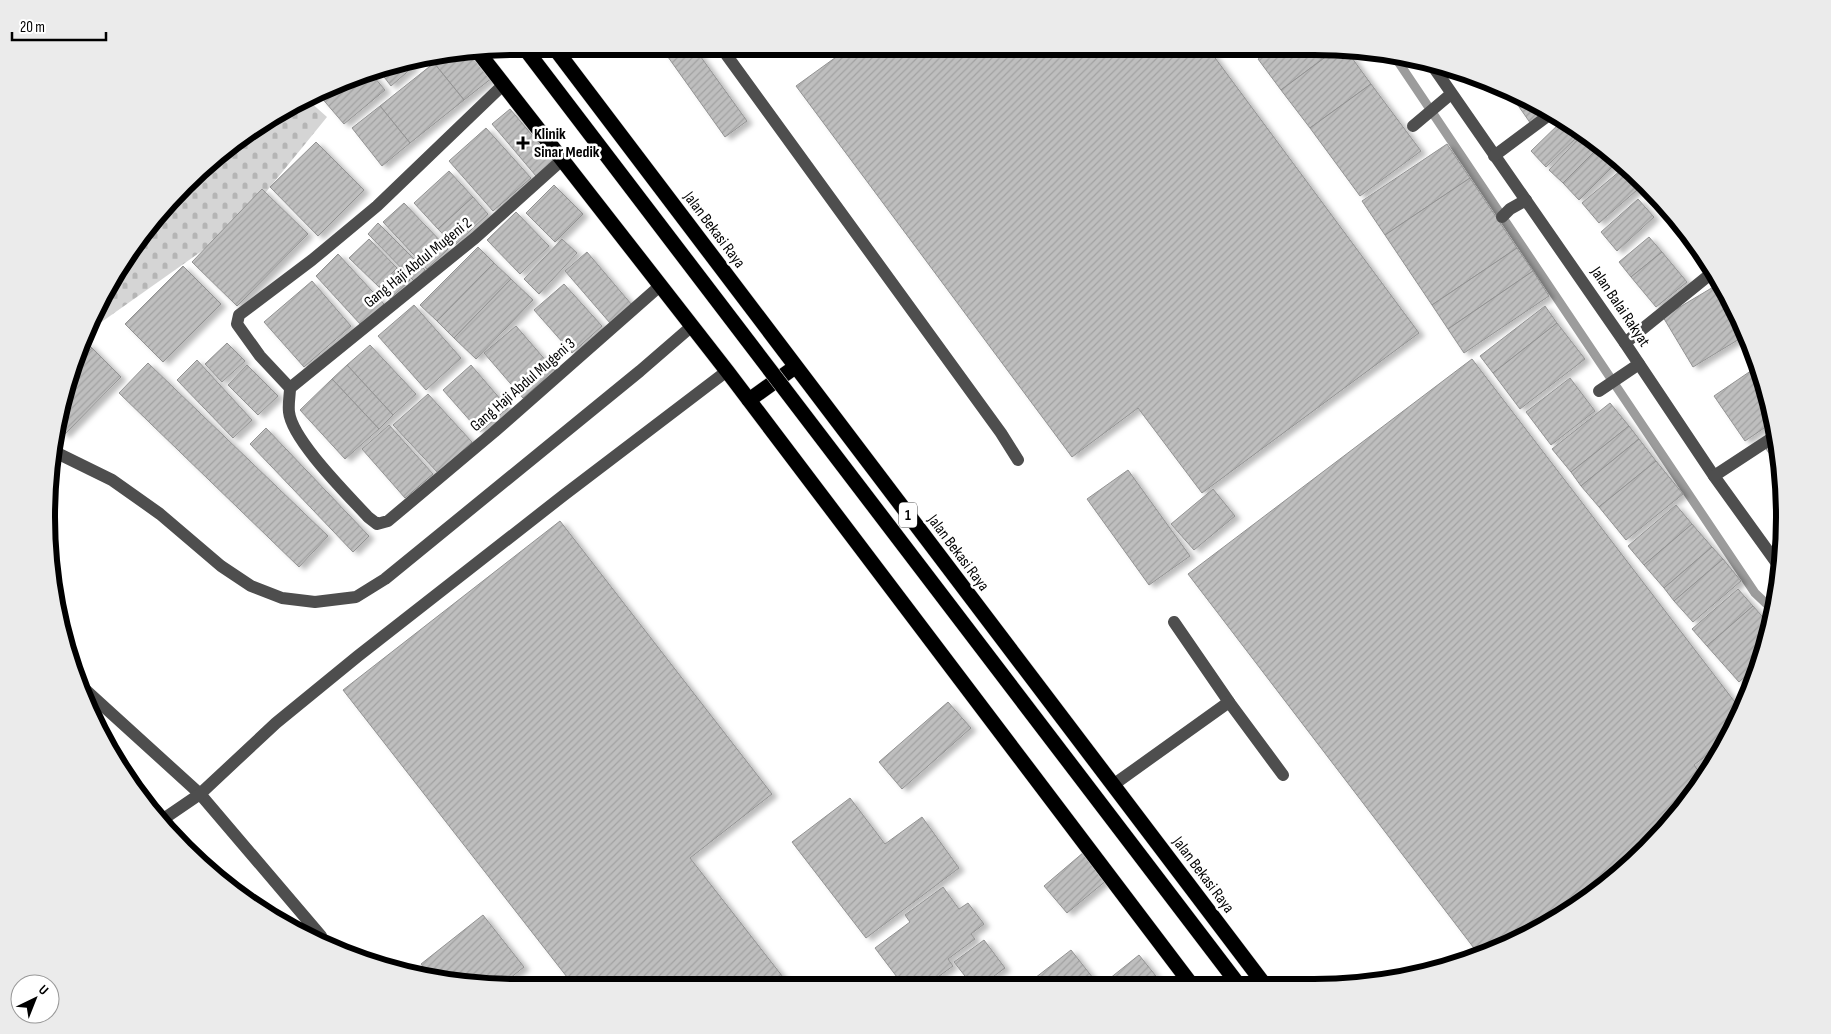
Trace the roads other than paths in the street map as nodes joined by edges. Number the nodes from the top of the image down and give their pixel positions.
1 (530, 55) edge
2 (559, 55) edge
3 (727, 55) edge
4 (482, 56) edge
5 (1437, 72) edge
6 (503, 85) junction
7 (1451, 94) junction
8 (1546, 117) edge
9 (1416, 122) dead end
10 (1494, 156) junction
11 (563, 159) junction
12 (1526, 200) junction
13 (1506, 213) dead end
14 (1708, 276) edge
15 (660, 285) junction
16 (692, 326) junction
17 (1625, 343) junction
18 (1639, 364) junction
19 (796, 367) junction
20 (727, 371) junction
21 (290, 388) junction
22 (1602, 388) dead end
23 (749, 400) junction
24 (1769, 440) edge
25 (59, 454) edge
26 (1018, 460) dead end
27 (1714, 476) junction
28 (1774, 559) edge
29 (1174, 622) dead end
30 (90, 694) edge
31 (1229, 702) junction
32 (1283, 775) dead end
33 (1113, 785) junction
34 (200, 794) junction
35 (166, 817) edge
36 (319, 934) edge
37 (1187, 979) edge
38 (1234, 979) edge
39 (1260, 979) edge

1 - 38 highway, bridge
2 - 19 highway, Jalan Bekasi Raya / 1
3 - 26 street
4 - 6 highway
5 - 7 street, Jalan Balai Rakyat
6 - 11 highway
6 - 21 street
7 - 9 street
7 - 10 street, Jalan Balai Rakyat
8 - 10 street
10 - 12 street, Jalan Balai Rakyat
11 - 15 highway
11 - 21 street, Gang Haji Abdul Mugeni 2
12 - 13 street
12 - 17 street, Jalan Balai Rakyat
14 - 17 street
15 - 16 highway
15 - 21 street, Gang Haji Abdul Mugeni 3
16 - 20 highway
16 - 25 street
17 - 18 street, Jalan Balai Rakyat
18 - 22 street
18 - 27 street, Jalan Balai Rakyat
19 - 23 highway
19 - 33 highway, Jalan Bekasi Raya / 1
20 - 23 highway
20 - 34 street
23 - 37 highway
24 - 27 street
27 - 28 street, Jalan Balai Rakyat
29 - 31 street
30 - 34 street
31 - 32 street
31 - 33 street
33 - 39 highway, Jalan Bekasi Raya / 1
34 - 35 street
34 - 36 street

